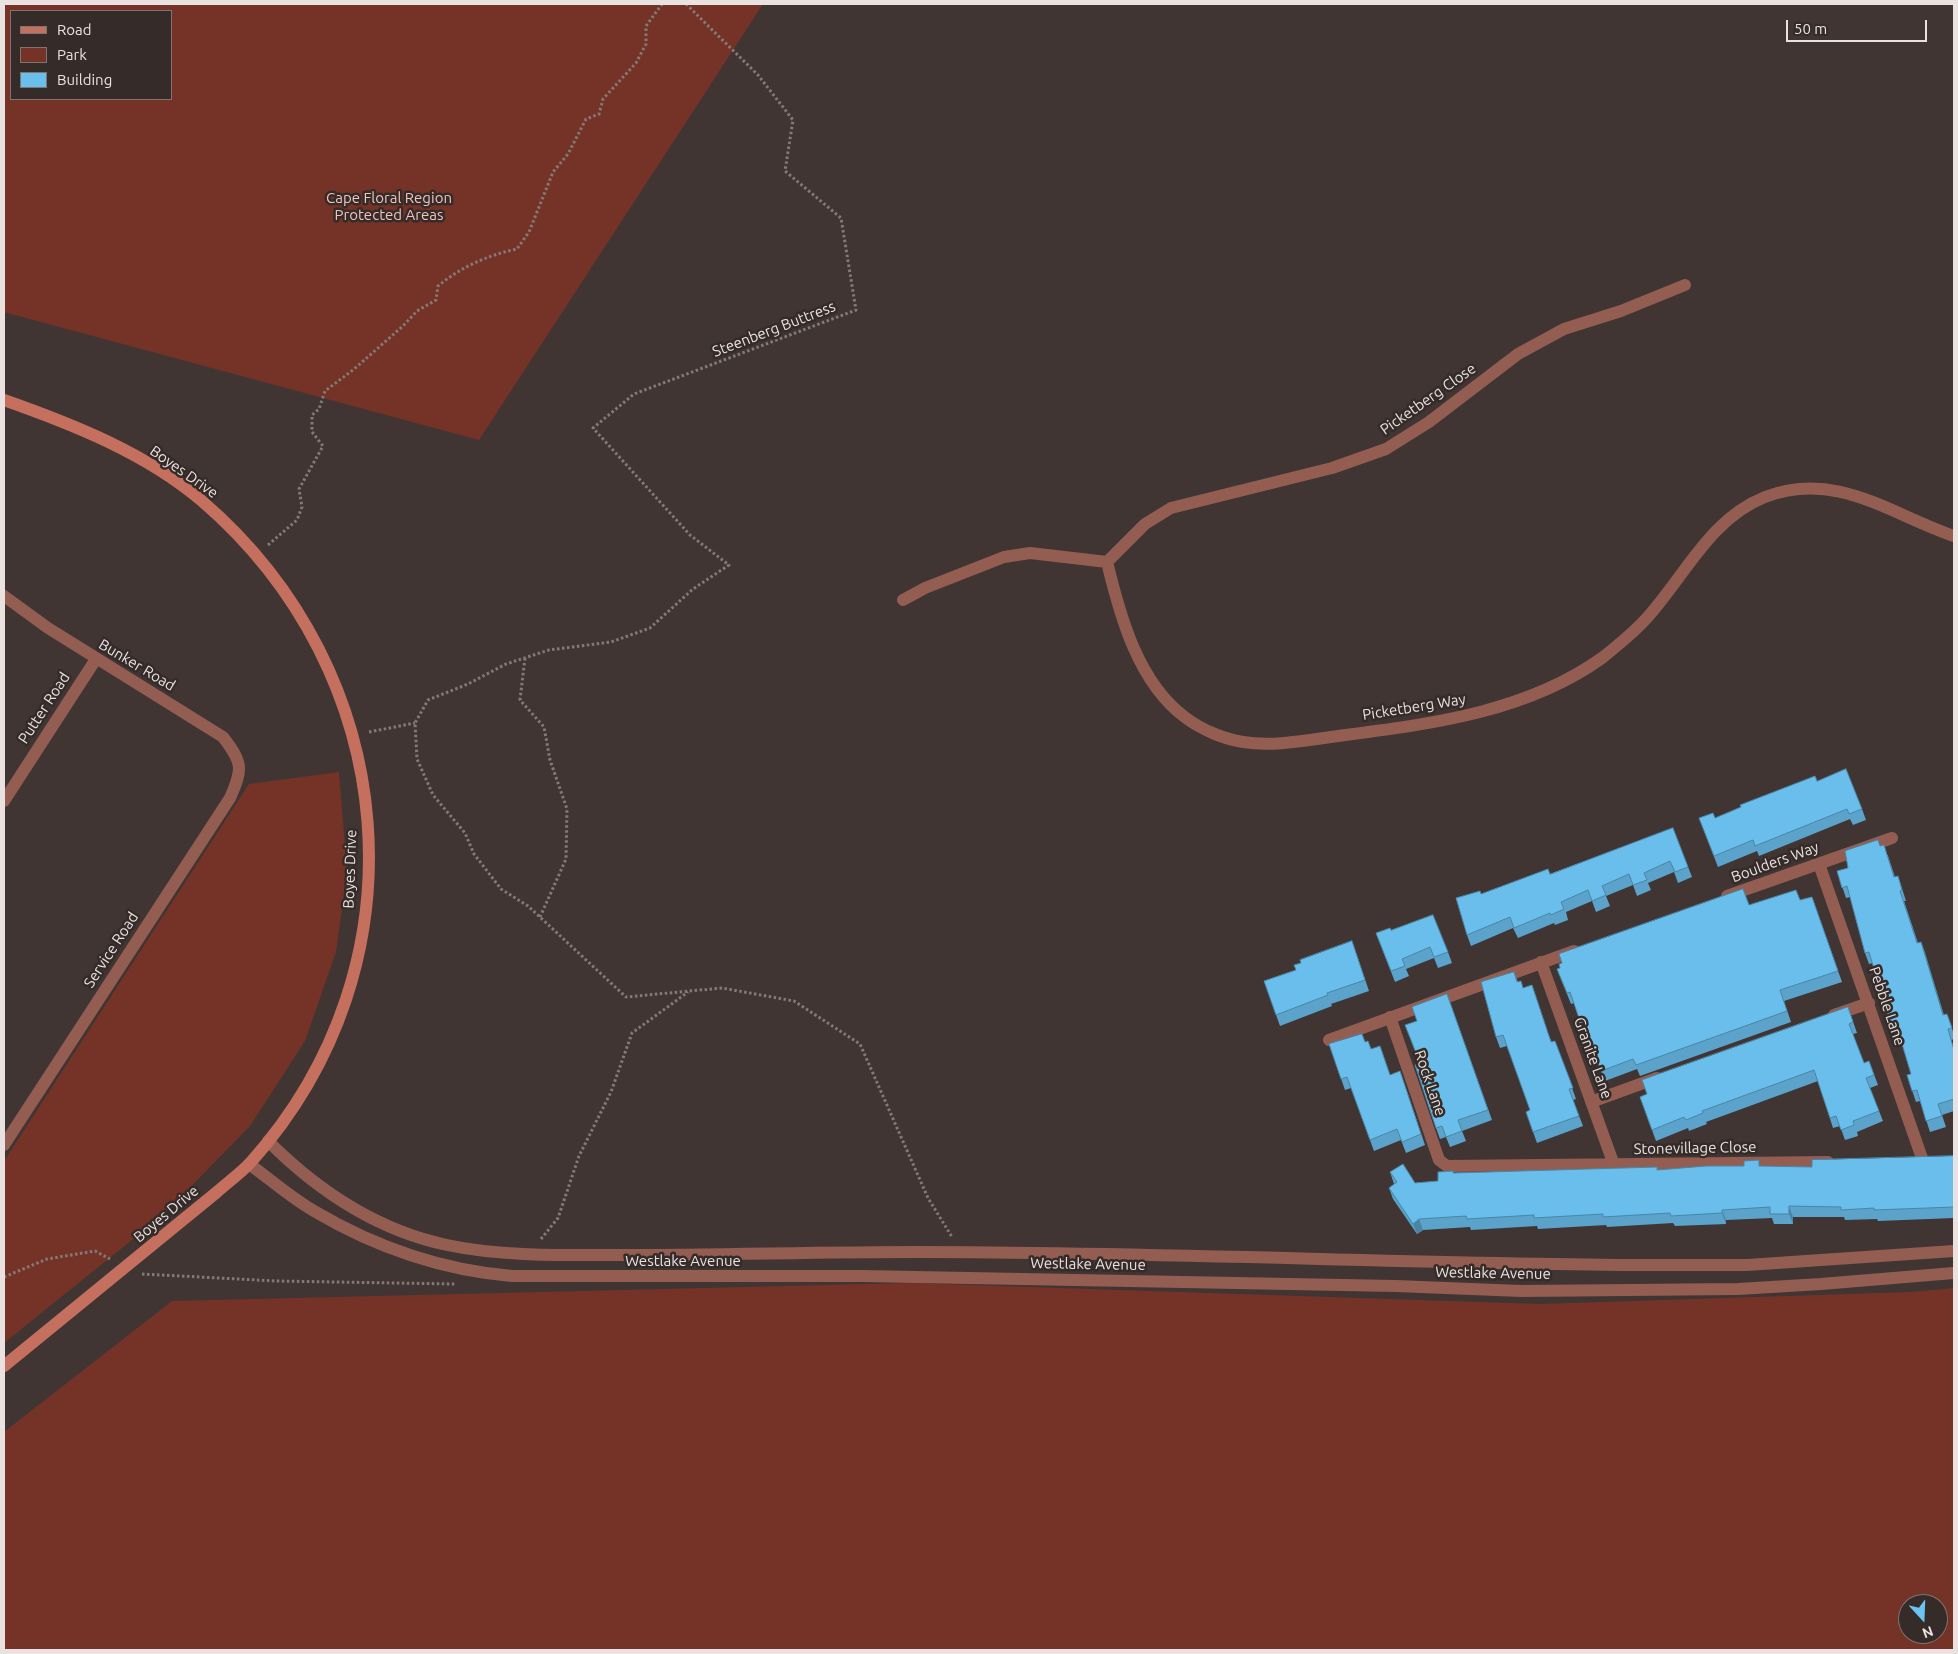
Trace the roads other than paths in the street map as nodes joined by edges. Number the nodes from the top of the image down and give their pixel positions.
1 (1685, 285) dead end
2 (4, 400) edge
3 (1954, 536) edge
4 (1106, 562) junction
5 (4, 596) edge
6 (903, 600) dead end
7 (96, 659) junction
8 (241, 771) joint
9 (4, 801) edge
10 (1892, 838) dead end
11 (1819, 864) junction
12 (1717, 900) edge
13 (1588, 946) edge
14 (1542, 962) junction
15 (1869, 1003) junction
16 (1390, 1017) junction
17 (1823, 1019) edge
18 (1329, 1040) dead end
19 (1665, 1075) edge
20 (1591, 1102) junction
21 (268, 1141) junction
22 (4, 1144) edge
23 (1439, 1160) joint
24 (1938, 1160) edge
25 (1844, 1162) edge
26 (249, 1164) junction
27 (1614, 1165) junction
28 (1954, 1251) edge
29 (1954, 1273) edge
30 (4, 1366) edge

1 - 4 street, Picketberg Close
2 - 21 main road, Boyes Drive
3 - 4 street, Picketberg Way
4 - 6 street
5 - 7 street, Bunker Road
7 - 8 street, Bunker Road
7 - 9 street, Putter Road
8 - 22 street, Service Road
10 - 11 street, Boulders Way
11 - 12 street, Boulders Way
11 - 15 street, Pebble Lane
13 - 14 street
14 - 16 street
14 - 20 street, Granite Lane
15 - 17 street
15 - 24 street, Pebble Lane
16 - 18 street
16 - 23 street, Rock Lane
19 - 20 street
20 - 27 street, Granite Lane
21 - 26 main road, Boyes Drive
21 - 28 street, Westlake Avenue
23 - 27 street, Stonevillage Close
25 - 27 street, Stonevillage Close
26 - 29 street, Westlake Avenue
26 - 30 main road, Boyes Drive

